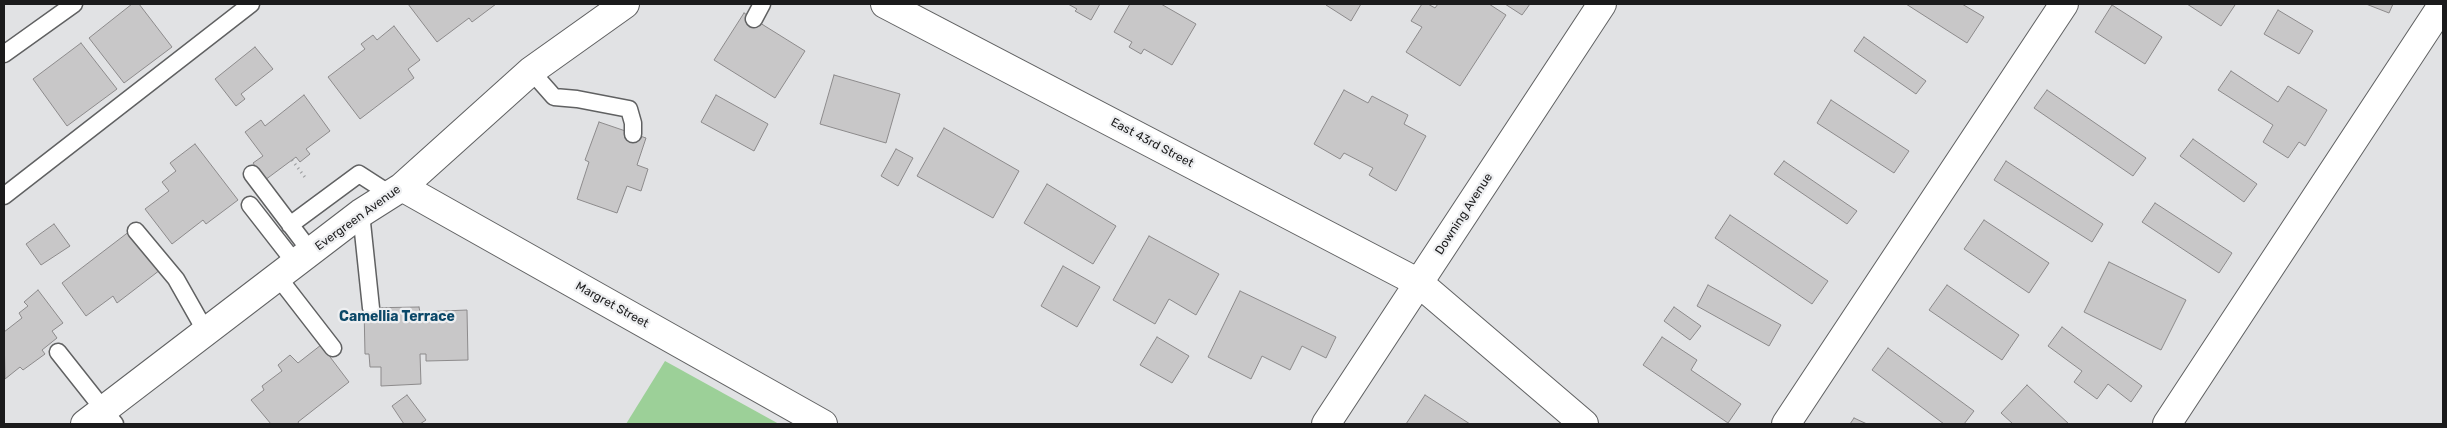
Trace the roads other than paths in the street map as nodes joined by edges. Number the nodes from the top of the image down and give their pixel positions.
1 (74, 4) edge
2 (251, 4) edge
3 (625, 4) edge
4 (762, 4) edge
5 (885, 4) edge
6 (1602, 4) edge
7 (2064, 4) edge
8 (2443, 4) edge
9 (754, 19) dead end
10 (4, 54) edge
11 (531, 71) junction
12 (633, 134) dead end
13 (252, 174) dead end
14 (396, 190) junction
15 (4, 196) edge
16 (250, 205) dead end
17 (361, 213) junction
18 (290, 225) junction
19 (136, 231) dead end
20 (295, 264) junction
21 (1419, 283) junction
22 (371, 308) dead end
23 (206, 332) junction
24 (333, 348) dead end
25 (58, 352) dead end
26 (101, 419) edge
27 (823, 424) edge
28 (1326, 424) edge
29 (1584, 424) edge
30 (1786, 424) edge
31 (2167, 424) edge

1 - 10 lane
2 - 15 lane
3 - 11 street, Evergreen Avenue
4 - 9 lane
5 - 21 street, East 43rd Street
6 - 21 street, Downing Avenue
7 - 30 street
8 - 31 street
11 - 12 lane
11 - 14 street, Evergreen Avenue
13 - 18 lane
14 - 17 street, Evergreen Avenue
14 - 18 lane
14 - 27 street, Margret Street
16 - 20 lane
17 - 20 street, Evergreen Avenue
17 - 22 lane
18 - 20 lane
19 - 23 lane
20 - 23 street, Evergreen Avenue
20 - 24 lane
21 - 28 street, Downing Avenue
21 - 29 street, East 43rd Street
23 - 26 street, Evergreen Avenue
25 - 26 lane

